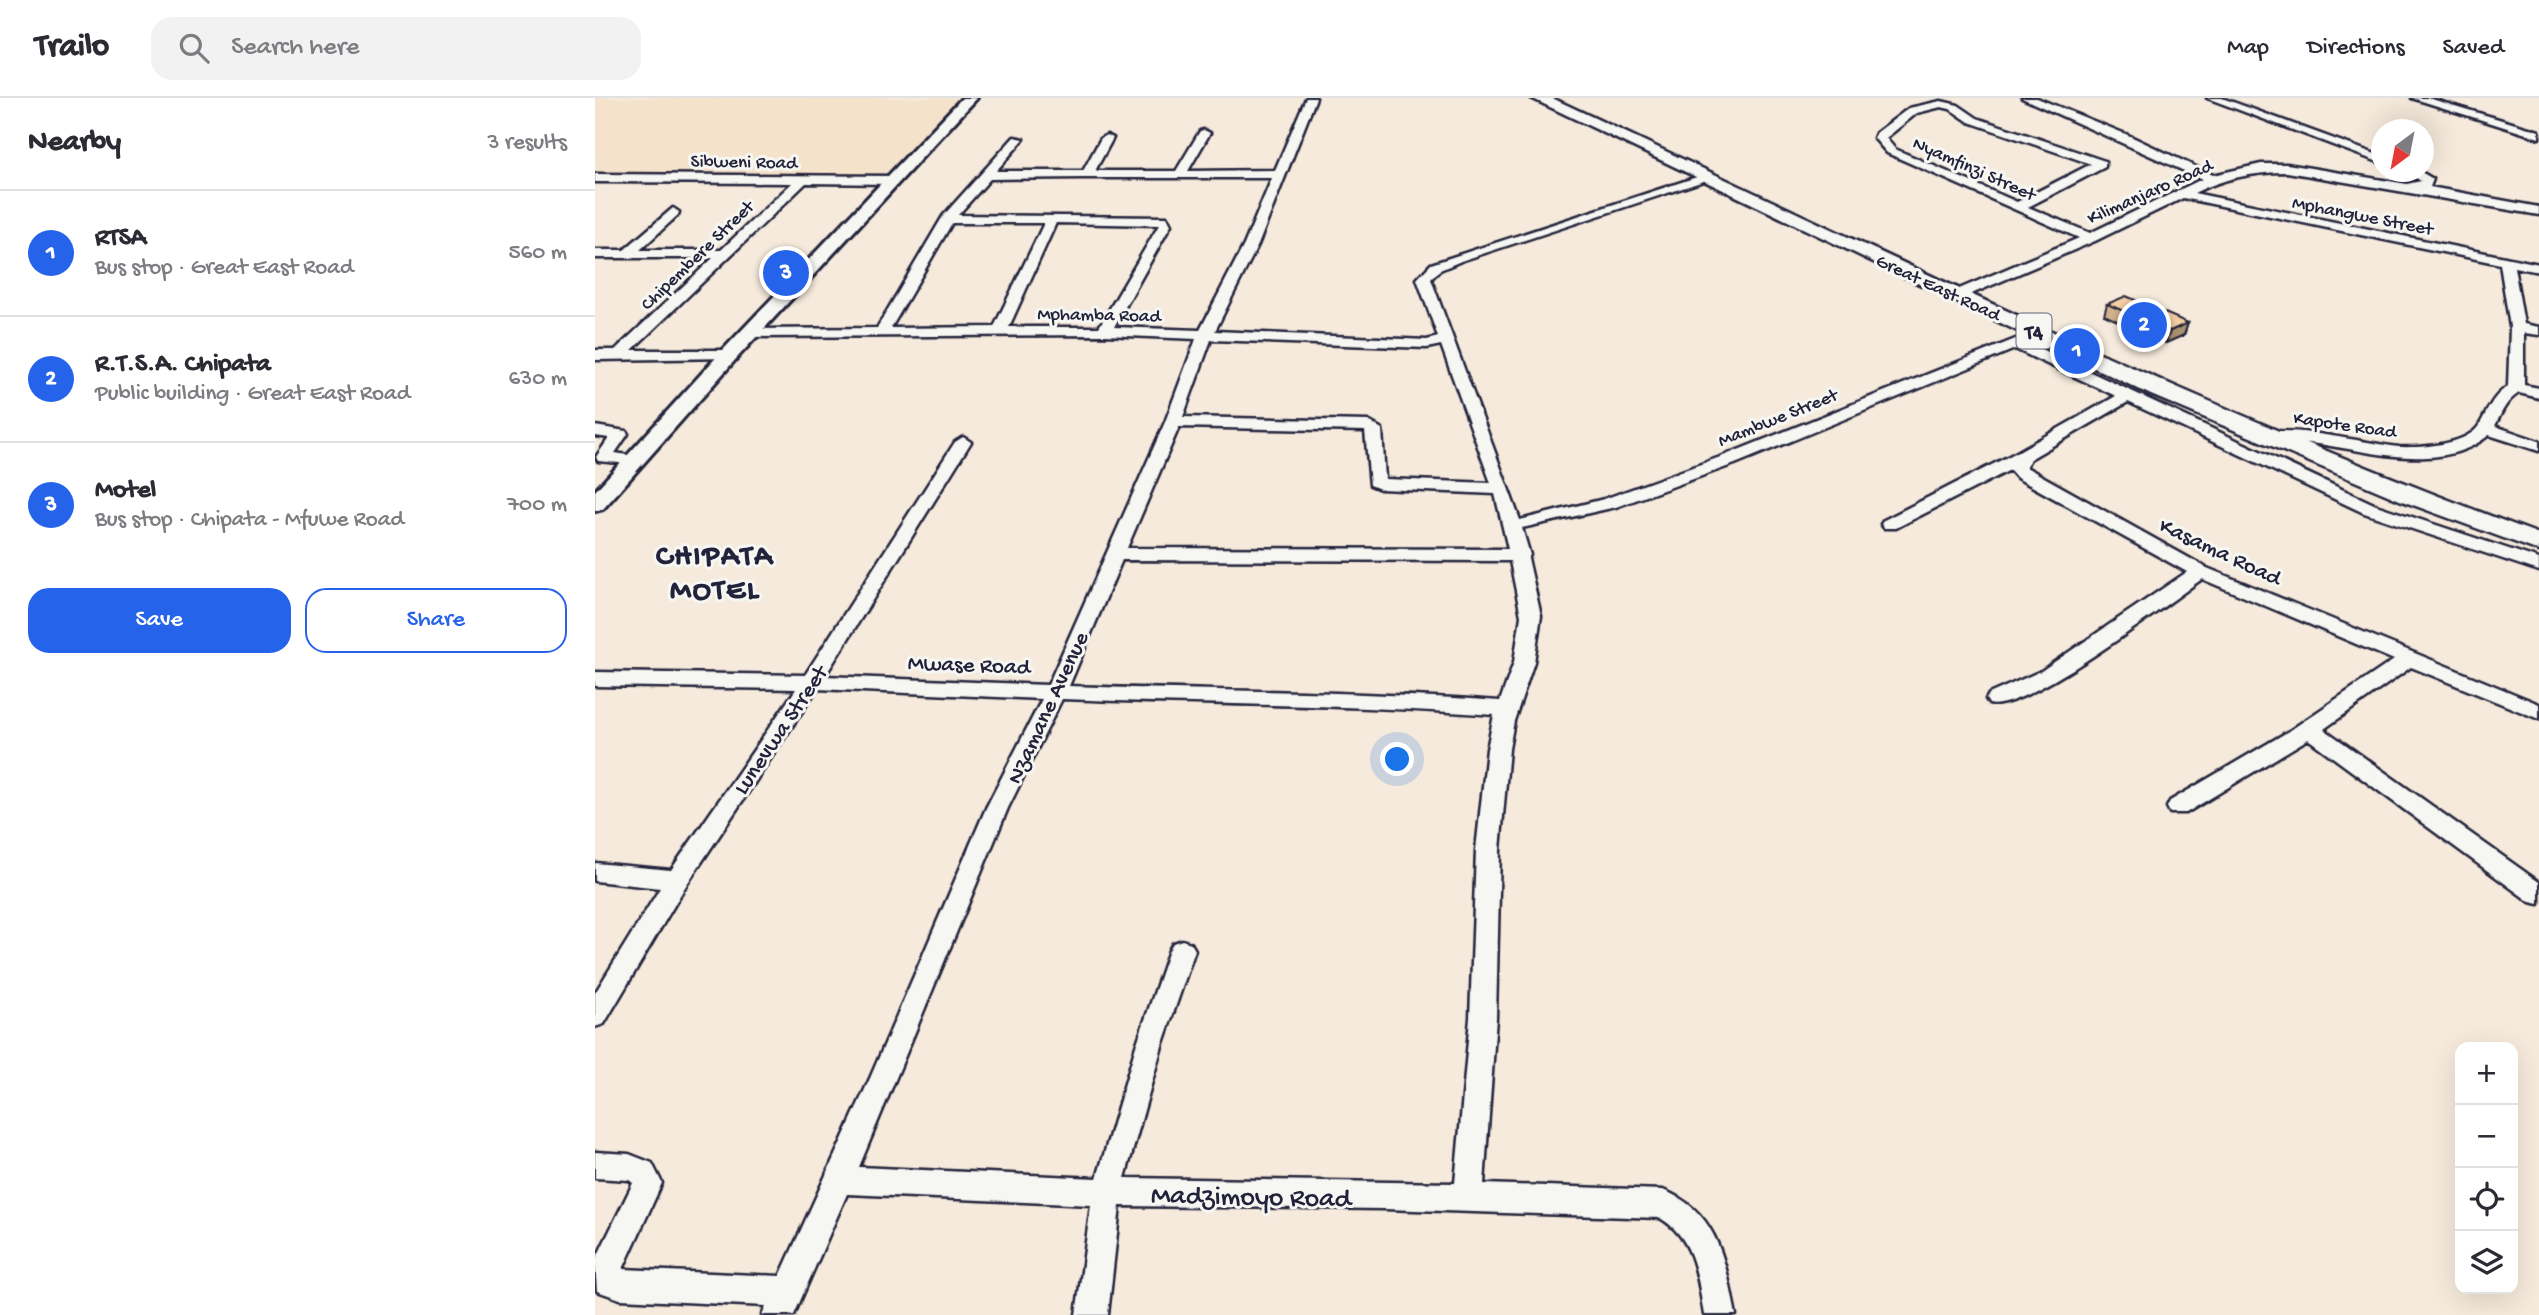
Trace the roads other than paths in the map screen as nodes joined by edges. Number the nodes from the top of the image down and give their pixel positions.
1 (970, 98) edge
2 (1311, 98) edge
3 (1539, 98) edge
4 (2027, 98) edge
5 (2212, 98) edge
6 (2417, 98) edge
7 (1204, 132) dead end
8 (2539, 135) edge
9 (1107, 138) dead end
10 (1018, 139) dead end
11 (2371, 156) edge
12 (1282, 174) junction
13 (985, 175) junction
14 (1179, 175) junction
15 (1086, 176) junction
16 (1710, 177) junction
17 (595, 178) edge
18 (2212, 179) junction
19 (802, 180) junction
20 (893, 180) junction
21 (2426, 182) edge
22 (2412, 188) junction
23 (2180, 193) junction
24 (2018, 207) junction
25 (2539, 211) edge
26 (673, 212) dead end
27 (948, 219) junction
28 (1052, 219) junction
29 (2089, 238) junction
30 (628, 253) junction
31 (595, 254) edge
32 (723, 254) junction
33 (2506, 261) junction
34 (2539, 268) edge
35 (1957, 295) junction
36 (2517, 327) junction
37 (882, 331) junction
38 (1000, 331) junction
39 (1104, 331) junction
40 (2539, 331) edge
41 (749, 333) junction
42 (2040, 334) junction
43 (1205, 336) junction
44 (1446, 339) junction
45 (2015, 343) junction
46 (595, 355) edge
47 (729, 355) junction
48 (618, 356) junction
49 (2517, 388) junction
50 (2539, 393) edge
51 (2129, 395) junction
52 (1173, 422) junction
53 (2487, 429) junction
54 (595, 431) edge
55 (2265, 437) junction
56 (963, 442) dead end
57 (2539, 446) edge
58 (2023, 456) junction
59 (634, 461) junction
60 (1502, 489) junction
61 (595, 504) edge
62 (1526, 524) dead end
63 (1890, 524) dead end
64 (2539, 543) edge
65 (1116, 554) junction
66 (1521, 555) junction
67 (2539, 565) edge
68 (2200, 572) junction
69 (2410, 658) junction
70 (595, 679) edge
71 (811, 682) junction
72 (1056, 691) junction
73 (1996, 699) dead end
74 (1508, 709) junction
75 (2539, 712) edge
76 (2307, 728) junction
77 (2178, 807) dead end
78 (595, 872) edge
79 (677, 880) junction
80 (2539, 895) edge
81 (1182, 950) dead end
82 (595, 1016) edge
83 (595, 1166) edge
84 (838, 1180) junction
85 (1107, 1192) junction
86 (1468, 1197) junction
87 (783, 1304) edge
88 (1092, 1315) edge
89 (1720, 1315) edge

1 - 20 main road
2 - 12 street, Nzamane Avenue
3 - 16 highway, Great East Road / T4
4 - 18 street
5 - 11 street
6 - 8 street
7 - 14 street
9 - 15 street
10 - 13 street
12 - 14 street
12 - 43 street, Nzamane Avenue
13 - 15 street
13 - 27 street
14 - 15 street
16 - 35 highway, Great East Road / T4
16 - 44 street
17 - 19 street, Sibweni Road
18 - 22 street, Kilimanjaro Road
18 - 23 street, Kilimanjaro Road
19 - 20 street, Sibweni Road
19 - 32 street, Chipembere Street
20 - 41 main road
21 - 22 street
22 - 25 street, Kilimanjaro Road
23 - 29 street, Kilimanjaro Road
23 - 33 street, Mphangwe Street
24 - 24 street, Nyamfinzi Street
24 - 29 street, Nyamfinzi Street
26 - 30 street
27 - 28 street
27 - 37 street
28 - 38 street
28 - 39 street
29 - 35 street, Kilimanjaro Road
30 - 31 street
30 - 32 street
32 - 48 street, Chipembere Street
33 - 34 street, Mphangwe Street
33 - 36 street
35 - 42 highway, Great East Road / T4
36 - 40 street
36 - 49 street
37 - 38 street, Mphamba Road
37 - 41 street, Mphamba Road
38 - 39 street, Mphamba Road
39 - 43 street, Mphamba Road
41 - 47 main road
42 - 45 street, Mambwe Street
42 - 55 highway, Great East Road / T4
43 - 44 street, Mphamba Road
43 - 52 street, Nzamane Avenue
44 - 60 street
45 - 51 street
45 - 62 street, Mambwe Street
46 - 48 street
47 - 48 street
47 - 59 main road
49 - 50 street
49 - 53 street
51 - 58 street
51 - 67 street
52 - 60 street
52 - 65 street, Nzamane Avenue
53 - 55 street, Kapote Road
53 - 57 street
54 - 59 street
55 - 64 highway, Great East Road / T4
56 - 71 street, Lunevwa Street
58 - 63 street
58 - 68 street, Kasama Road
59 - 61 main road
60 - 66 street
65 - 66 street
65 - 72 street, Nzamane Avenue
66 - 74 street
68 - 69 street, Kasama Road
68 - 73 street
69 - 75 street, Kasama Road
69 - 76 street
70 - 71 street, Mwase Road
71 - 72 street, Mwase Road
71 - 79 street, Lunevwa Street
72 - 74 street, Mwase Road
72 - 84 street, Nzamane Avenue
74 - 86 street
76 - 77 street
76 - 80 street
78 - 79 street
79 - 82 street, Lunevwa Street
81 - 85 street
83 - 87 street
84 - 85 street, Madzimoyo Road
84 - 87 street, Nzamane Avenue
85 - 86 street, Madzimoyo Road
85 - 88 street
86 - 89 street, Madzimoyo Road

